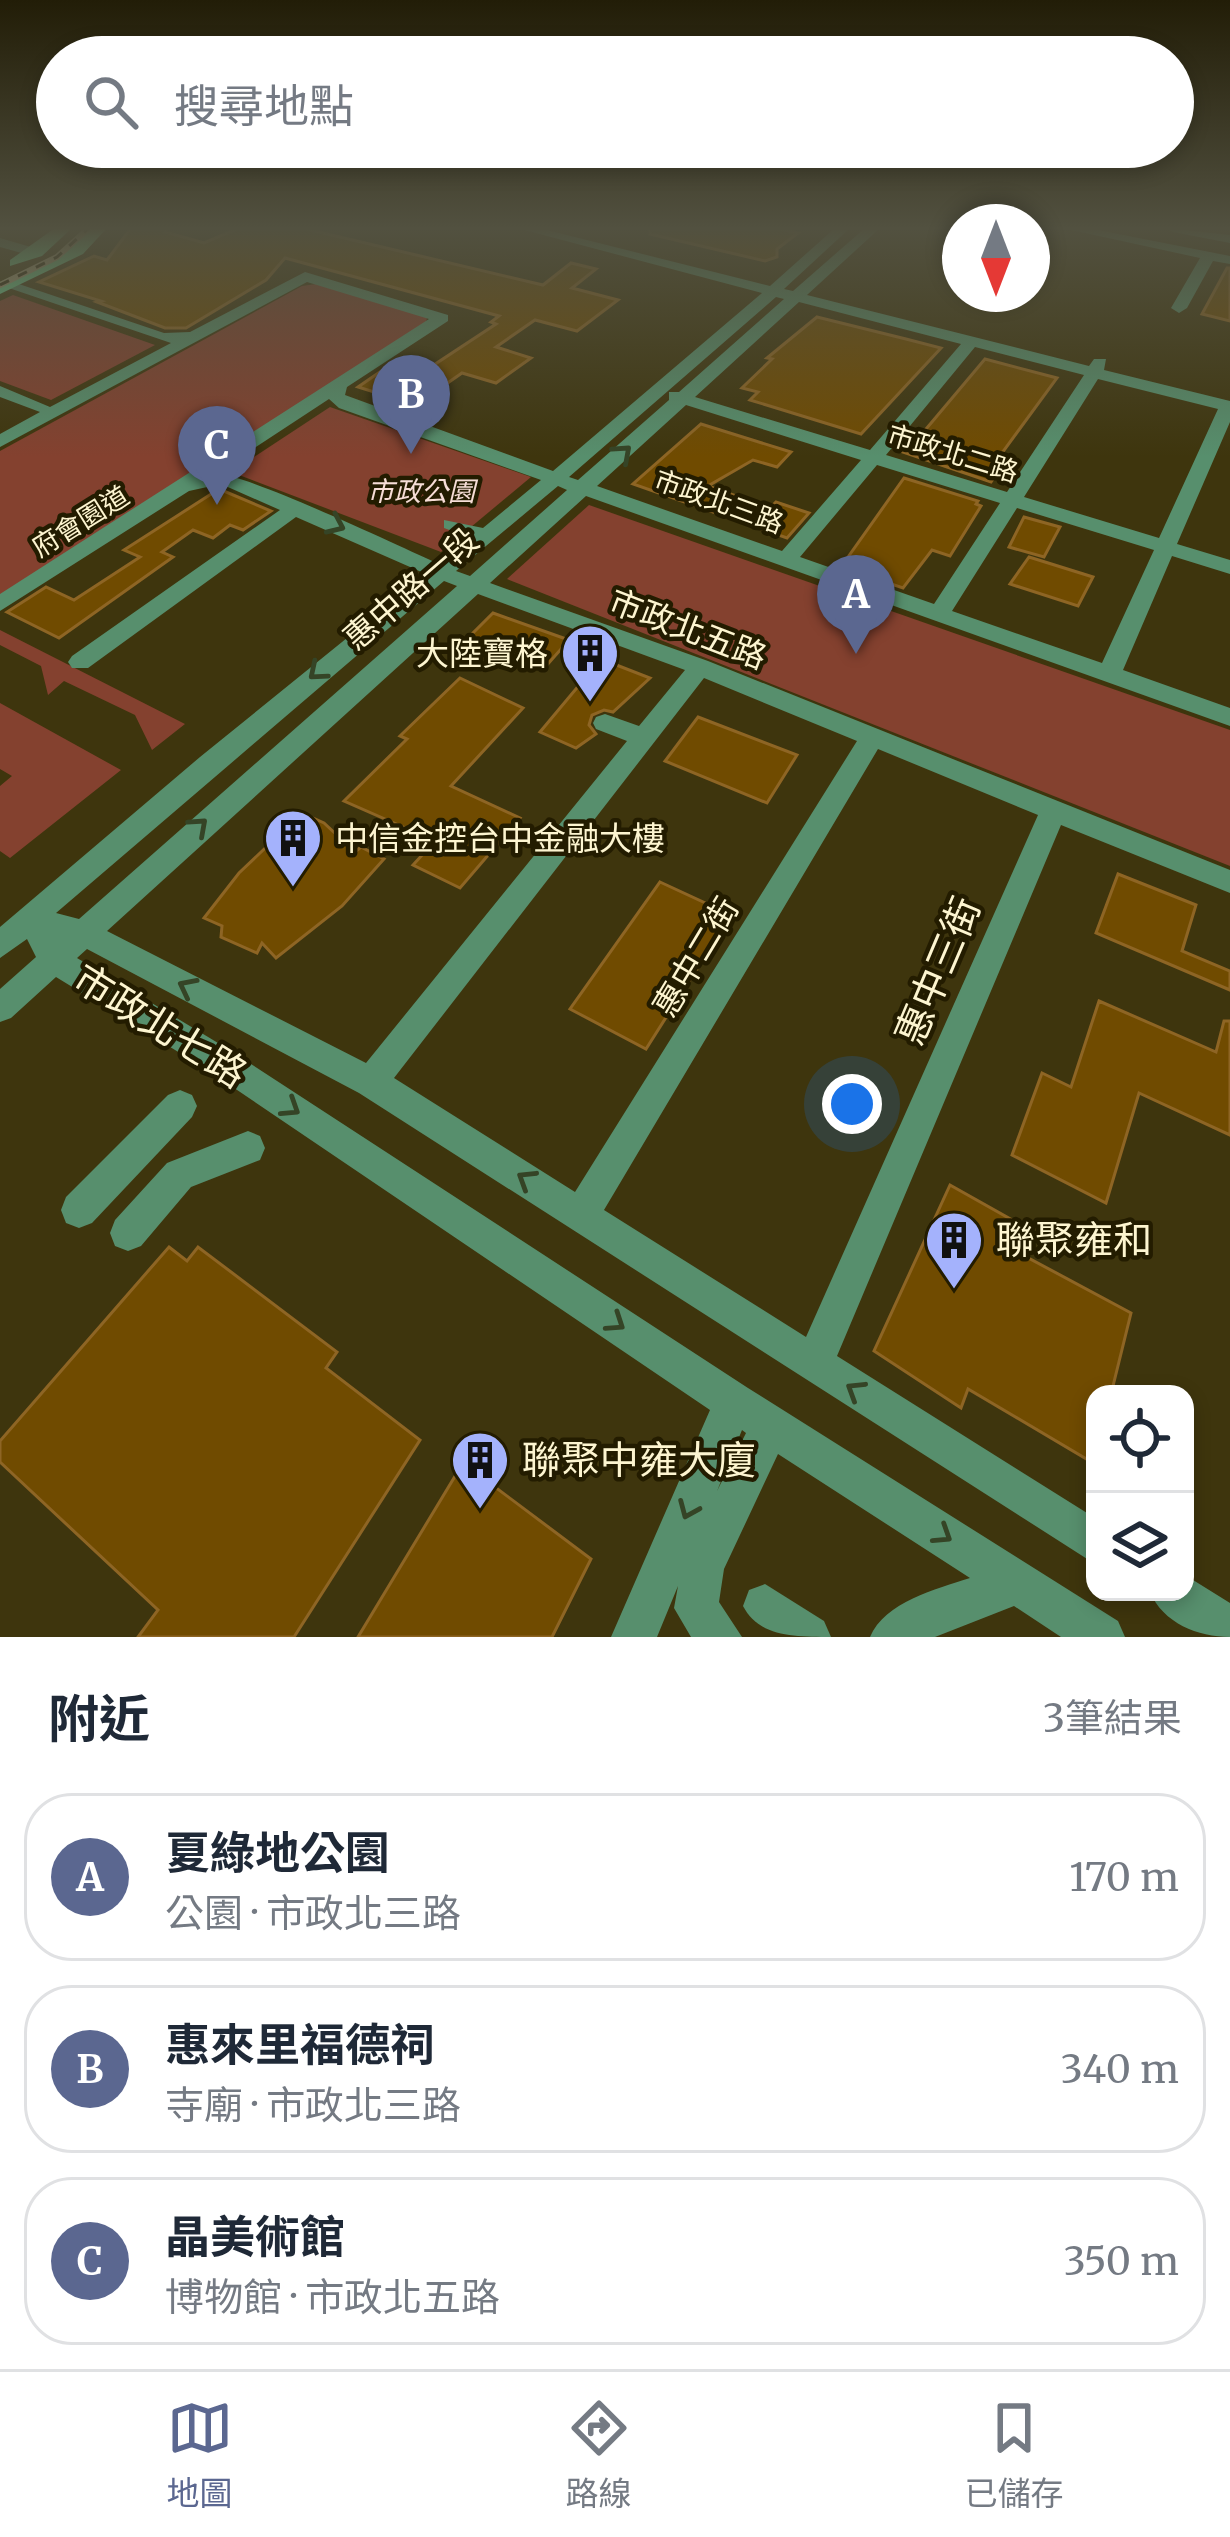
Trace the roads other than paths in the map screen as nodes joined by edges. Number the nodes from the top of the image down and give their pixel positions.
1 (69, 304) edge
2 (253, 304) edge
3 (397, 304) edge
4 (771, 304) edge
5 (776, 304) edge
6 (841, 304) edge
7 (847, 304) edge
8 (1181, 304) edge
9 (1179, 308) dead end
10 (194, 336) junction
11 (163, 338) junction
12 (972, 341) junction
13 (1097, 367) junction
14 (117, 373) junction
15 (660, 391) junction
16 (0, 392) edge
17 (342, 395) junction
18 (685, 398) junction
19 (1229, 403) edge
20 (40, 412) junction
21 (276, 431) junction
22 (0, 441) edge
23 (874, 457) junction
24 (560, 476) junction
25 (223, 478) junction
26 (188, 485) junction
27 (587, 486) junction
28 (1012, 500) junction
29 (297, 507) junction
30 (452, 524) dead end
31 (489, 537) junction
32 (1166, 548) junction
33 (788, 558) junction
34 (1230, 567) edge
35 (442, 573) junction
36 (470, 584) junction
37 (0, 604) edge
38 (939, 614) junction
39 (80, 662) dead end
40 (700, 667) junction
41 (1108, 675) junction
42 (1230, 717) edge
43 (605, 723) dead end
44 (644, 738) junction
45 (872, 738) junction
46 (1054, 810) junction
47 (1230, 882) edge
48 (30, 919) junction
49 (81, 932) junction
50 (0, 946) edge
51 (53, 959) junction
52 (0, 1007) edge
53 (370, 1082) junction
54 (180, 1106) dead end
55 (248, 1148) dead end
56 (79, 1210) dead end
57 (582, 1214) junction
58 (128, 1233) dead end
59 (814, 1364) junction
60 (734, 1402) junction
61 (771, 1425) junction
62 (1086, 1537) edge
63 (1018, 1583) junction
64 (1186, 1601) edge
65 (765, 1606) dead end
66 (1230, 1629) edge
67 (634, 1637) edge
68 (719, 1637) edge
69 (808, 1637) edge
70 (893, 1637) edge
71 (1102, 1637) edge

1 - 11 street
2 - 10 street
3 - 17 street
4 - 15 street, 惠中路一段
5 - 18 street, 惠中路一段
6 - 12 street
7 - 13 street
8 - 9 street
10 - 11 street
10 - 14 street
11 - 14 street
12 - 13 street
12 - 23 street
13 - 19 street
13 - 28 street
14 - 20 street
15 - 18 street, 市政北二路
15 - 24 street, 惠中路一段
16 - 20 street
17 - 21 street
17 - 24 street, 市政北三路
18 - 23 street, 市政北二路
27 -> 18 street, 惠中路一段
19 - 32 street
20 - 22 street
21 - 25 street
21 - 26 street, 府會園道
23 - 28 street, 市政北二路
23 - 33 street
24 - 27 street, 市政北三路
24 - 31 street, 惠中路一段
25 - 26 street
25 - 29 street, 市政北五路
26 - 37 street, 府會園道
27 - 33 street, 市政北三路
27 - 36 street, 惠中路一段
28 - 32 street, 市政北二路
28 - 38 street
29 -> 35 street, 市政北五路
29 - 39 street
30 - 31 street
31 - 35 street, 惠中路一段
32 - 34 street, 市政北二路
32 - 41 street
33 - 38 street, 市政北三路
35 - 36 street, 市政北五路
35 -> 48 street, 惠中路一段
36 - 40 street, 市政北五路
49 -> 36 street, 惠中路一段
38 - 41 street, 市政北三路
40 - 44 street
40 - 45 street, 市政北五路
41 - 42 street, 市政北三路
43 - 44 street
44 - 53 street
45 - 46 street, 市政北五路
45 - 57 street, 惠中二街
46 - 47 street, 市政北五路
46 - 59 street, 惠中三街
48 - 49 street, 市政北七路
48 - 50 street, 惠中路一段
48 - 51 street, 市政北七路
49 - 51 street, 惠中路一段
53 -> 49 street, 市政北七路
51 - 52 street, 惠中路一段
51 -> 60 street, 市政北七路
57 -> 53 street, 市政北七路
54 - 56 street
55 - 58 street
57 - 59 street, 市政北七路
62 -> 59 street, 市政北七路
60 - 61 street, 市政北七路
60 -> 67 street
61 -> 63 street, 市政北七路
61 - 68 street
63 - 70 street
63 - 71 street, 市政北七路
64 - 66 street
65 - 69 street

